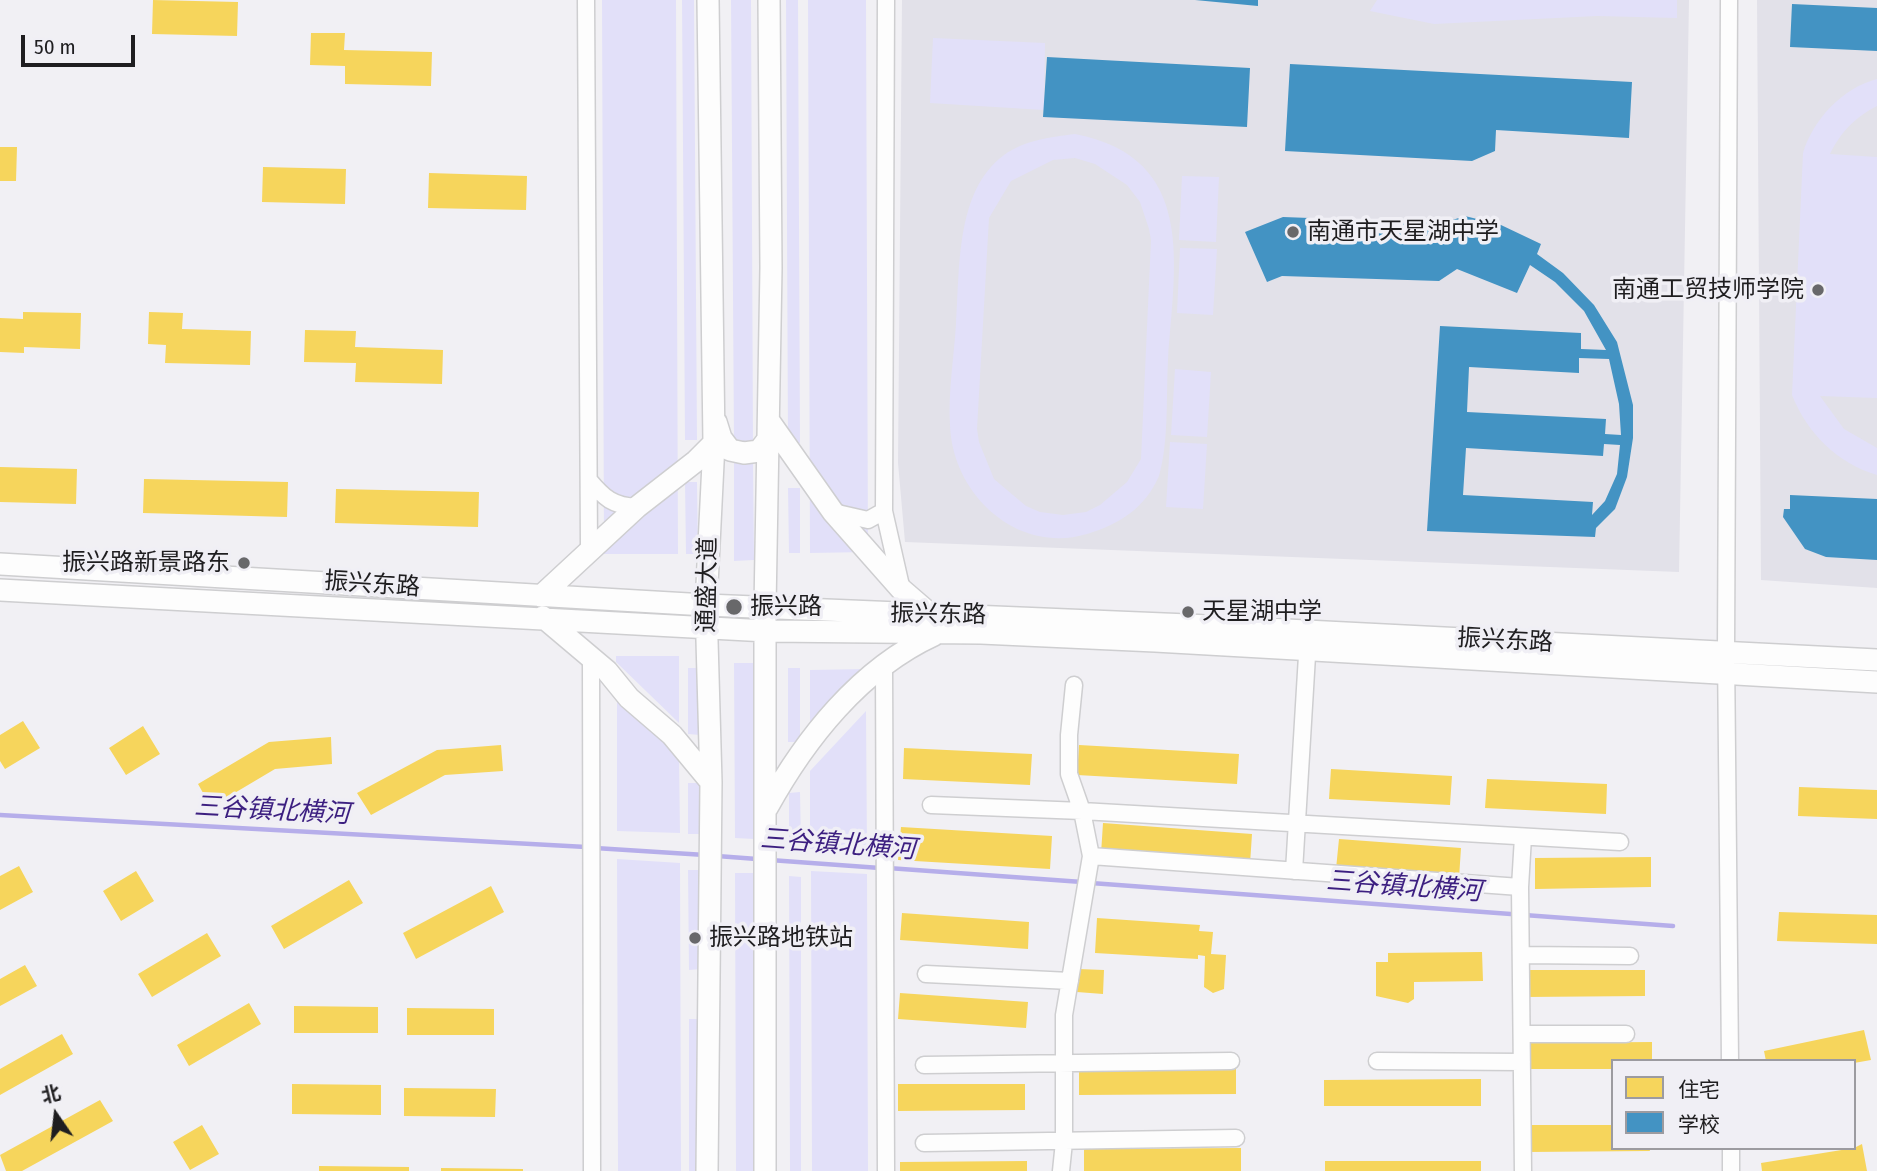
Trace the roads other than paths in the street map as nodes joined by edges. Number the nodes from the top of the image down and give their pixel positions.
1 (586, 0) edge
2 (708, 0) edge
3 (769, 0) edge
4 (886, 0) edge
5 (1729, 0) edge
6 (714, 414) junction
7 (769, 430) junction
8 (714, 443) junction
9 (589, 480) junction
10 (637, 507) junction
11 (884, 511) junction
12 (833, 512) junction
13 (589, 550) junction
14 (0, 564) edge
15 (901, 589) junction
16 (0, 590) edge
17 (706, 605) junction
18 (542, 607) junction
19 (765, 607) junction
20 (934, 623) junction
21 (706, 626) junction
22 (767, 631) junction
23 (1308, 640) junction
24 (591, 658) junction
25 (1877, 660) edge
26 (1726, 662) junction
27 (884, 667) junction
28 (1877, 682) edge
29 (1074, 685) dead end
30 (711, 782) junction
31 (931, 805) dead end
32 (766, 810) junction
33 (1082, 811) junction
34 (1296, 824) junction
35 (1523, 837) junction
36 (1620, 842) dead end
37 (1091, 856) junction
38 (1294, 871) junction
39 (1520, 887) junction
40 (1521, 955) junction
41 (1630, 956) dead end
42 (926, 974) dead end
43 (1070, 981) junction
44 (1522, 1034) junction
45 (1626, 1034) dead end
46 (1730, 1059) edge
47 (1231, 1061) dead end
48 (1377, 1061) dead end
49 (1064, 1062) junction
50 (1522, 1062) junction
51 (924, 1065) dead end
52 (1236, 1138) dead end
53 (1064, 1142) junction
54 (924, 1143) dead end
55 (1731, 1150) edge
56 (592, 1171) edge
57 (707, 1171) edge
58 (765, 1171) edge
59 (886, 1171) edge
60 (1061, 1171) edge
61 (1523, 1171) edge
62 (1731, 1171) edge

1 - 9 street
2 - 6 main road, 通盛大道
3 - 7 main road
4 - 11 street
5 - 26 street
6 - 7 main road
6 - 8 main road, 通盛大道
7 - 12 main road
7 - 19 main road
8 - 10 main road
8 - 17 main road, 通盛大道
9 - 10 street
9 - 13 street
10 - 13 main road
11 - 12 street
11 - 15 street
12 - 15 main road
13 - 18 main road
14 - 18 main road, 振兴东路
15 - 20 main road
16 - 18 main road, 振兴东路
17 - 18 main road, 振兴东路
17 - 19 main road, 振兴东路
17 - 21 main road, 通盛大道
18 - 21 main road, 振兴东路
18 - 24 main road
19 - 20 main road, 振兴东路
19 - 22 main road
20 - 22 main road, 振兴东路
20 - 23 main road, 振兴东路
20 - 27 main road
21 - 22 main road, 振兴东路
21 - 30 main road, 通盛大道
22 - 32 main road
23 - 26 main road, 振兴东路
23 - 34 street
24 - 30 main road
24 - 56 street
25 - 26 main road, 振兴东路
26 - 28 main road, 振兴东路
26 - 46 street
27 - 32 main road
27 - 59 street
29 - 33 street
30 - 57 main road, 通盛大道
31 - 33 street
32 - 58 main road
33 - 34 street
33 - 37 street
34 - 35 street
34 - 38 street
35 - 36 street
35 - 39 street
37 - 38 street
37 - 43 street
38 - 39 street
39 - 40 street
40 - 41 street
40 - 44 street
42 - 43 street
43 - 49 street
44 - 45 street
44 - 50 street
47 - 49 street
48 - 50 street
49 - 51 street
49 - 53 street
50 - 61 street
52 - 53 street
53 - 54 street
53 - 60 street
55 - 62 street

